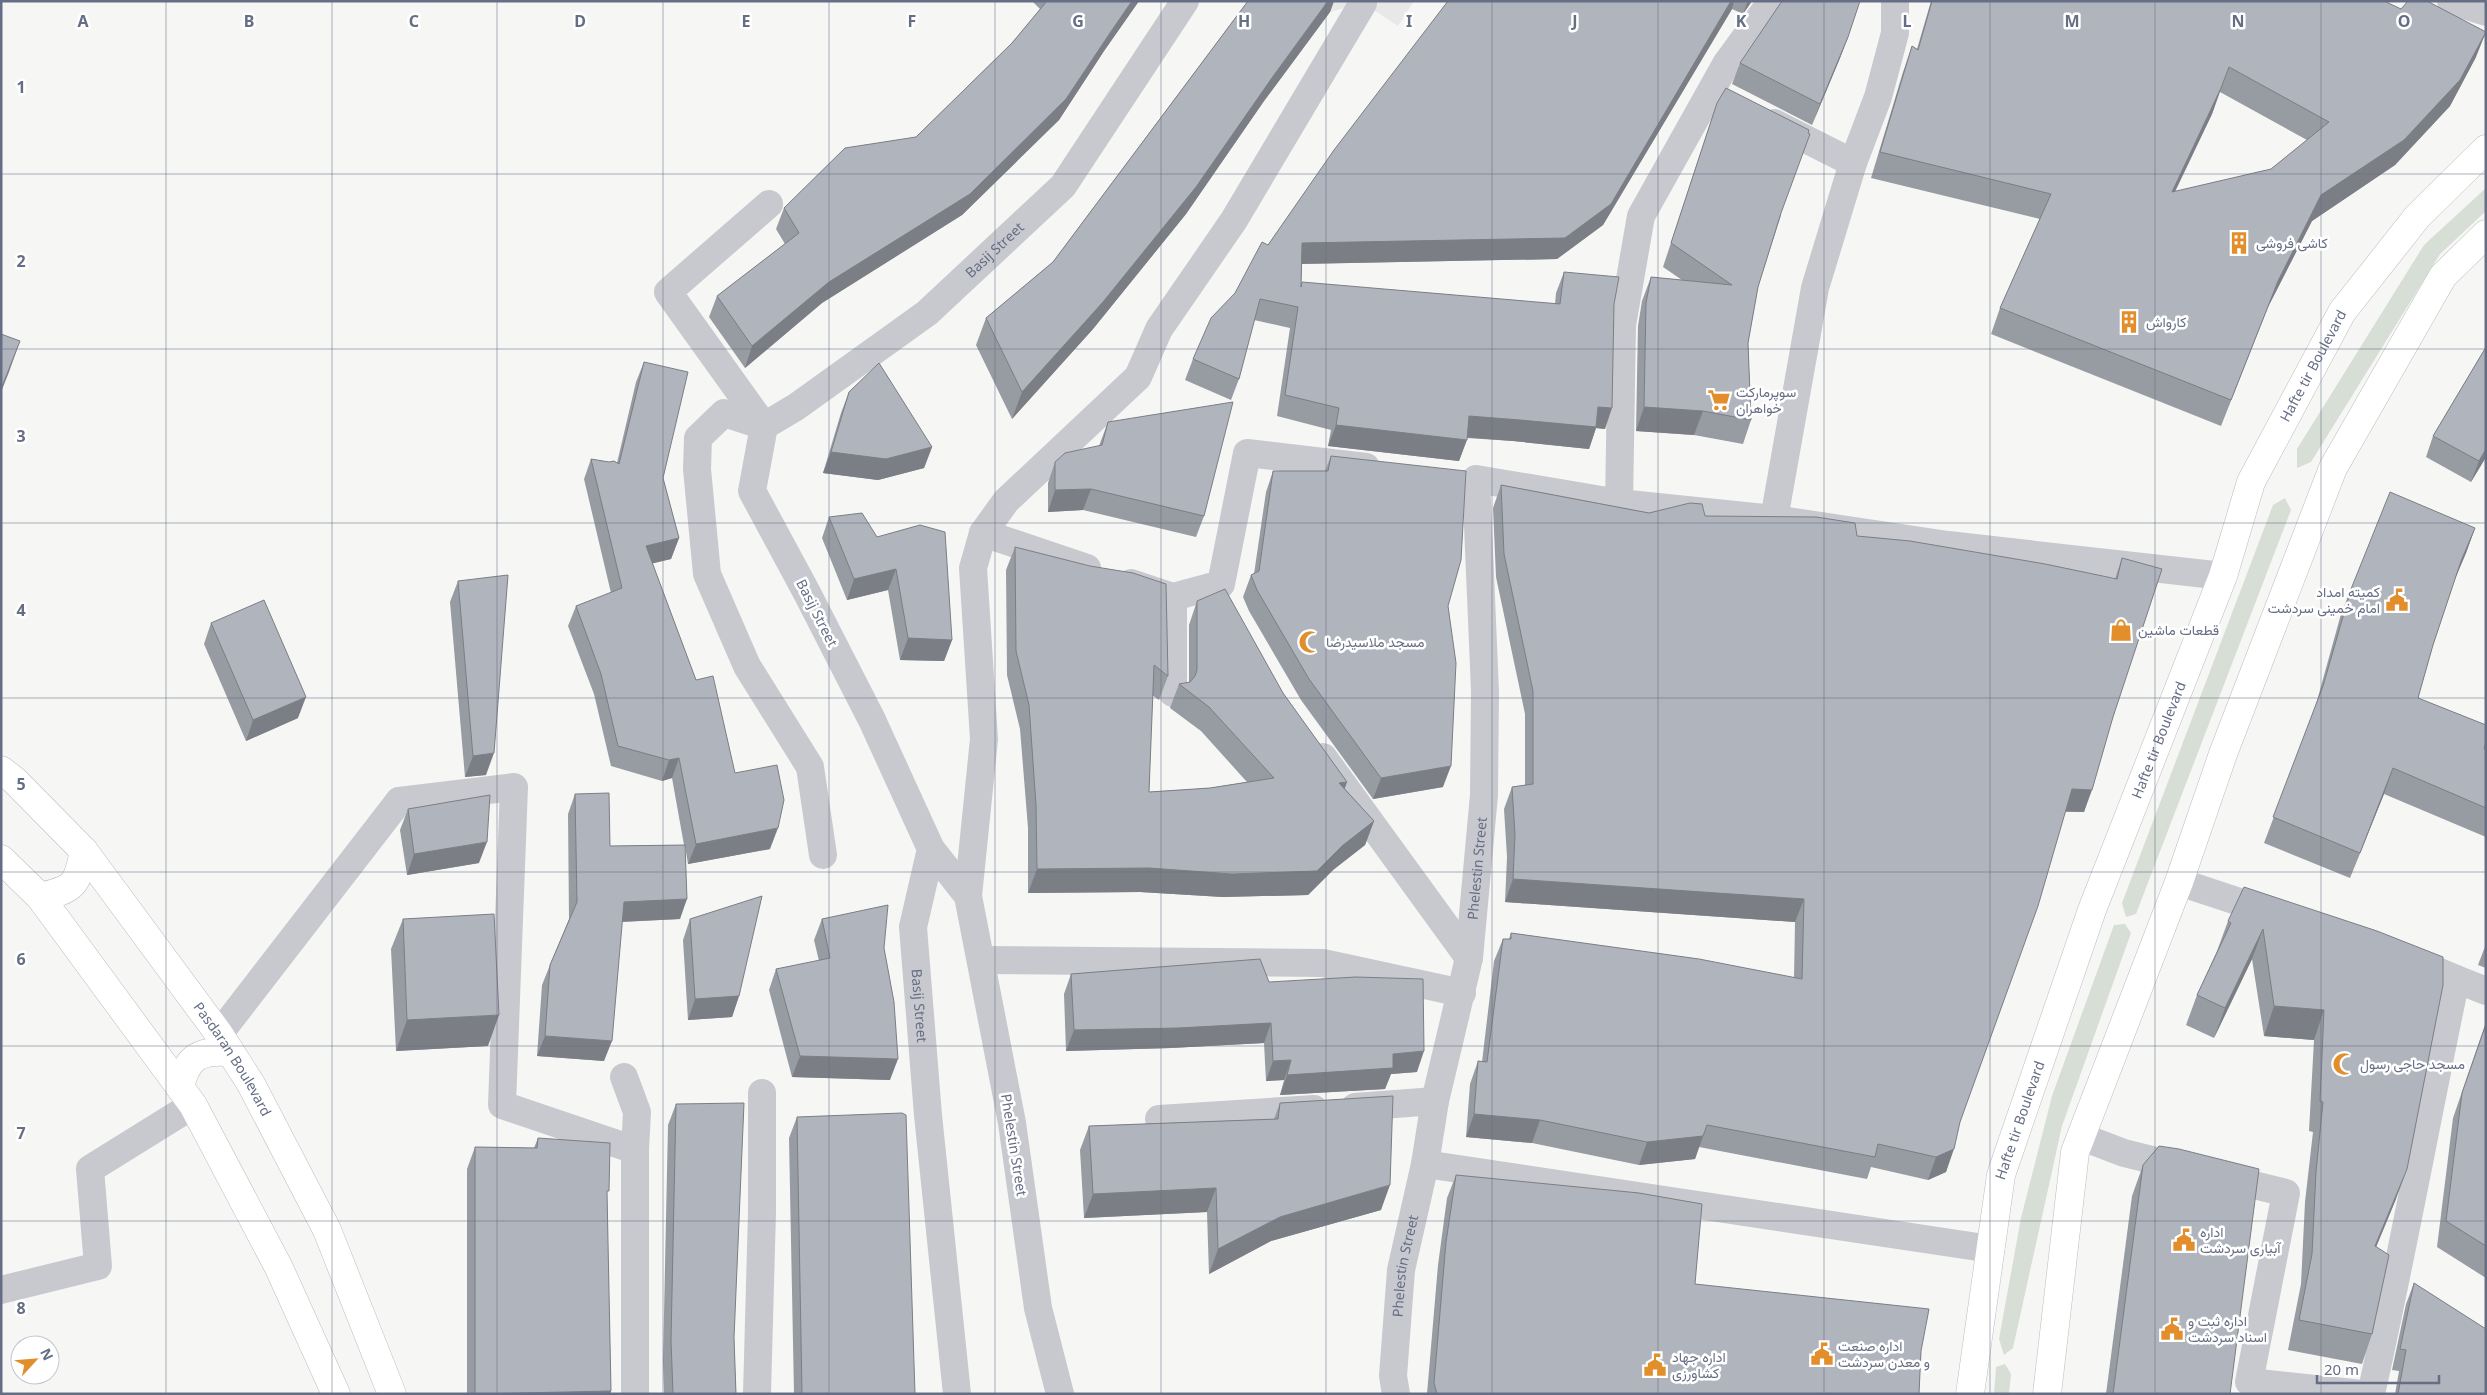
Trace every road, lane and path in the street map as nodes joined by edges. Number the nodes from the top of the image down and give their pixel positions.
1 (1185, 1) edge
2 (1772, 1) edge
3 (1894, 1) edge
4 (2451, 1) edge
5 (1363, 3) dead end
6 (2486, 12) edge
7 (1711, 91) junction
8 (2486, 149) edge
9 (1853, 163) junction
10 (769, 204) dead end
11 (2486, 234) edge
12 (764, 426) junction
13 (1390, 470) edge
14 (1448, 476) edge
15 (1476, 479) junction
16 (1619, 503) junction
17 (1774, 519) junction
18 (983, 533) junction
19 (2223, 576) junction
20 (1221, 584) junction
21 (1174, 597) junction
22 (1231, 610) edge
23 (1173, 693) dead end
24 (1306, 733) edge
25 (1, 770) edge
26 (931, 849) junction
27 (84, 851) junction
28 (823, 855) dead end
29 (1, 859) edge
30 (2179, 882) junction
31 (968, 896) junction
32 (40, 897) junction
33 (2293, 919) edge
34 (2387, 951) edge
35 (1468, 958) junction
36 (981, 960) junction
37 (2456, 979) junction
38 (2486, 991) edge
39 (1462, 993) junction
40 (224, 1043) junction
41 (624, 1078) dead end
42 (762, 1093) dead end
43 (186, 1096) junction
44 (1435, 1101) junction
45 (1159, 1119) dead end
46 (2082, 1138) junction
47 (635, 1150) junction
48 (1425, 1164) junction
49 (1991, 1249) junction
50 (1, 1290) edge
51 (336, 1394) edge
52 (392, 1394) edge
53 (635, 1394) edge
54 (757, 1394) edge
55 (957, 1394) edge
56 (1060, 1394) edge
57 (1396, 1394) edge
58 (1970, 1394) edge
59 (2047, 1394) edge
60 (2362, 1394) edge
61 (2371, 1394) edge

1 - 12 street, Basij Street
2 - 7 street
3 - 9 street
4 - 6 street
5 - 18 street
7 - 9 street
7 - 16 street
8 - 19 main road, Hafte tir Boulevard
9 - 17 street
10 - 12 street
11 - 30 main road
12 - 26 street, Basij Street
12 - 28 street
13 - 20 street
14 - 15 street
15 - 16 street
15 - 35 street, Phelestin Street
16 - 17 street
17 - 19 street
18 - 21 street
18 - 31 street
19 - 49 main road, Hafte tir Boulevard
20 - 21 street
20 - 22 street
21 - 23 street
24 - 35 street
25 - 27 main road, Pasdaran Boulevard
26 - 31 street
26 - 55 street, Basij Street
27 - 32 main road
27 - 40 main road, Pasdaran Boulevard
29 - 32 main road
30 - 33 street
30 - 46 main road
31 - 36 street, Phelestin Street
32 - 43 main road
34 - 37 street
35 - 39 street, Phelestin Street
36 - 39 street
36 - 56 street, Phelestin Street
37 - 38 street
37 - 61 street
39 - 44 street, Phelestin Street
40 - 43 main road
40 - 47 street
40 - 52 main road, Pasdaran Boulevard
41 - 47 street
42 - 54 street
43 - 50 street
43 - 51 main road
44 - 45 street
44 - 48 street, Phelestin Street
46 - 59 main road
46 - 60 street
47 - 53 street
48 - 49 street
48 - 57 street, Phelestin Street
49 - 58 main road, Hafte tir Boulevard

